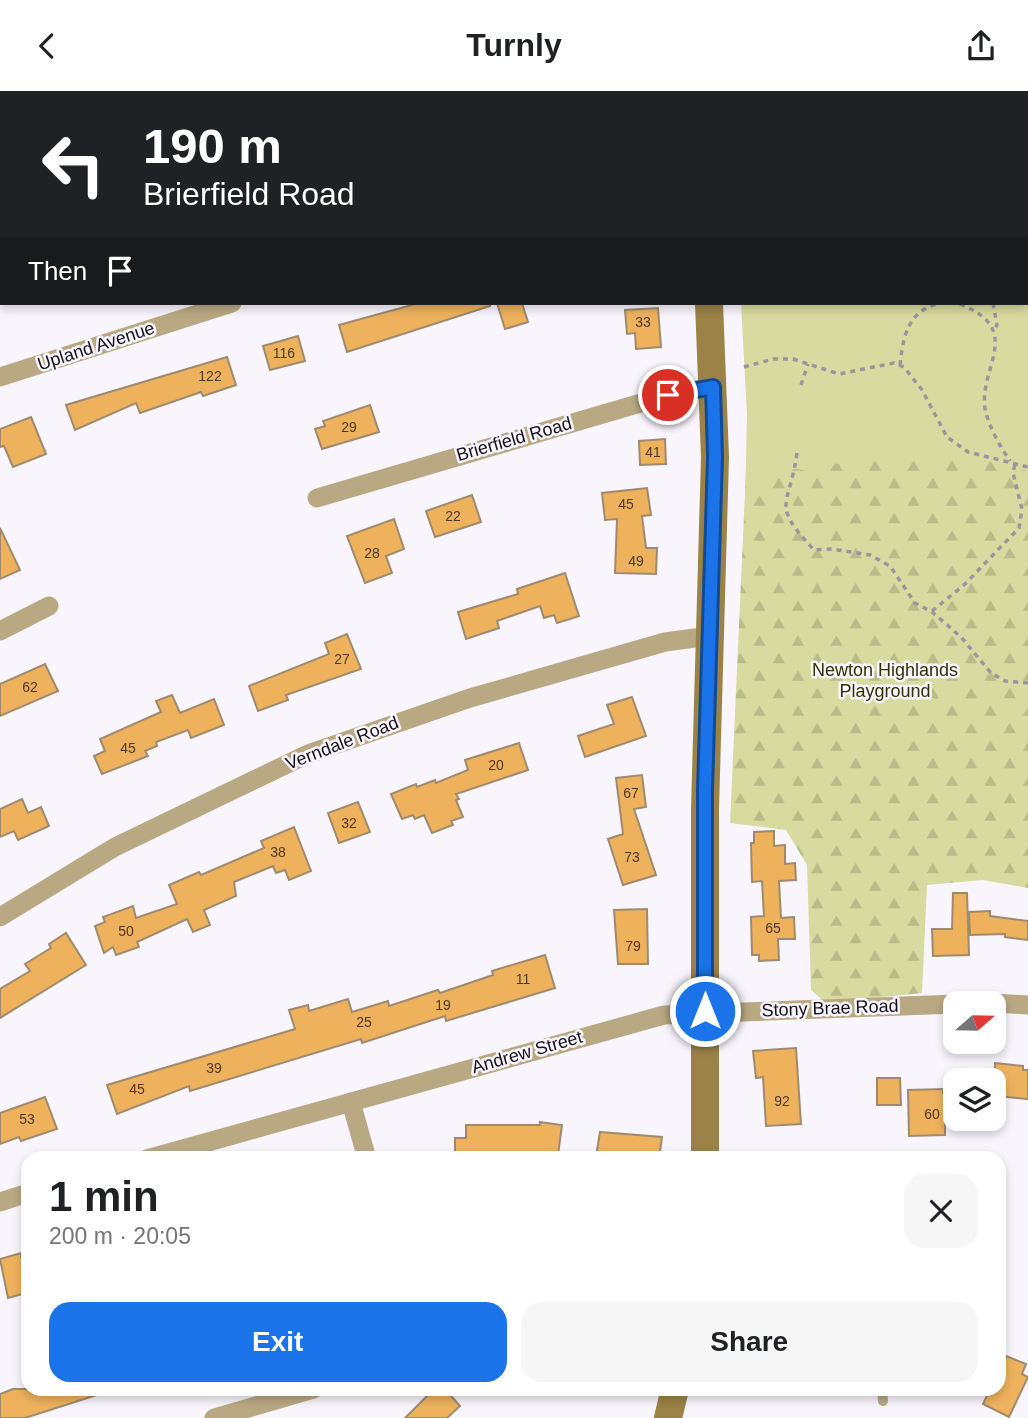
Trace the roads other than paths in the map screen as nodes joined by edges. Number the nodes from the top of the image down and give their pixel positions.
1 (226, 305) edge
2 (709, 305) edge
3 (0, 377) edge
4 (713, 387) junction
5 (317, 498) dead end
6 (49, 606) dead end
7 (0, 631) edge
8 (710, 636) junction
9 (0, 917) edge
10 (943, 1004) edge
11 (1006, 1004) edge
12 (1028, 1005) edge
13 (705, 1011) junction
14 (351, 1102) junction
15 (176, 1151) edge
16 (365, 1151) edge
17 (705, 1151) edge
18 (21, 1195) edge
19 (0, 1202) edge
20 (290, 1396) edge
21 (673, 1396) edge
22 (883, 1396) edge
23 (883, 1401) dead end
24 (214, 1418) edge
25 (668, 1418) edge

1 - 3 street, Upland Avenue
2 - 4 main road
4 - 5 street, Brierfield Road
4 - 8 main road
6 - 7 street
8 - 9 street, Verndale Road
8 - 13 main road
10 - 13 street, Stony Brae Road
11 - 12 street
13 - 14 street, Andrew Street
13 - 17 main road
14 - 15 street, Andrew Street
14 - 16 street
18 - 19 street
20 - 24 street
21 - 25 main road
22 - 23 lane

